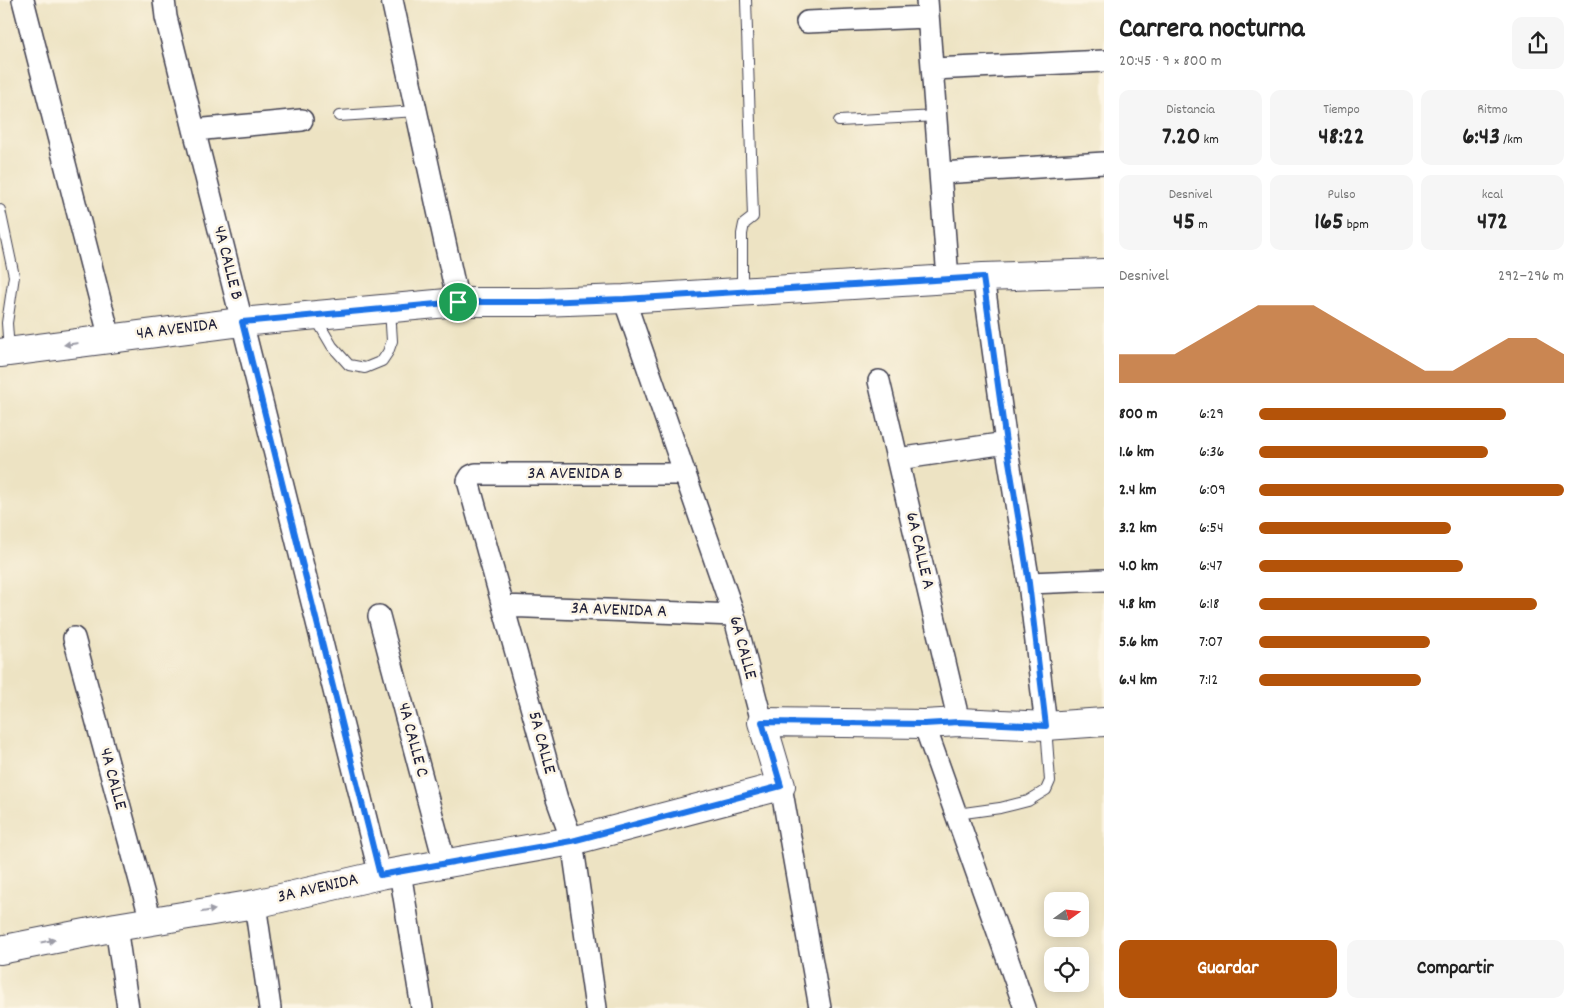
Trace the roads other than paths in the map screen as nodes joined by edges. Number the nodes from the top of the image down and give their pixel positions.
1 (23, 0) edge
2 (164, 0) edge
3 (392, 0) edge
4 (746, 0) edge
5 (928, 9) edge
6 (807, 22) dead end
7 (1104, 61) edge
8 (933, 69) junction
9 (417, 111) junction
10 (339, 116) dead end
11 (937, 116) junction
12 (302, 120) dead end
13 (839, 121) dead end
14 (194, 130) junction
15 (1104, 163) edge
16 (941, 173) junction
17 (0, 210) edge
18 (1104, 273) edge
19 (983, 277) junction
20 (948, 279) junction
21 (742, 292) junction
22 (624, 299) junction
23 (458, 302) junction
24 (390, 308) junction
25 (314, 315) junction
26 (242, 322) junction
27 (110, 339) junction
28 (5, 353) edge
29 (879, 381) dead end
30 (1006, 443) junction
31 (898, 459) junction
32 (684, 474) junction
33 (468, 481) joint
34 (1104, 580) edge
35 (1029, 583) junction
36 (504, 606) junction
37 (734, 615) junction
38 (380, 616) dead end
39 (74, 638) dead end
40 (762, 722) junction
41 (959, 722) junction
42 (1104, 722) edge
43 (924, 724) junction
44 (1046, 726) junction
45 (781, 786) junction
46 (964, 813) dead end
47 (572, 841) junction
48 (445, 864) junction
49 (390, 873) junction
50 (255, 904) junction
51 (151, 921) junction
52 (116, 927) junction
53 (0, 950) edge
54 (128, 1008) edge
55 (270, 1008) edge
56 (422, 1008) edge
57 (596, 1008) edge
58 (820, 1008) edge
59 (1025, 1008) edge

1 - 27 street
2 - 14 street, 4A CALLE B
3 - 9 street
4 - 21 lane
5 - 6 street
5 - 8 street
7 - 8 street
8 - 11 street
9 - 10 lane
9 - 23 street
11 - 13 lane
11 - 16 street
12 - 14 street
14 - 26 street, 4A CALLE B
15 - 16 street
16 - 20 street
17 - 28 lane
18 - 19 street, 4A AVENIDA
19 - 20 street, 4A AVENIDA
19 - 30 street
20 - 21 street, 4A AVENIDA
21 - 22 street, 4A AVENIDA
22 - 23 street, 4A AVENIDA
22 - 32 street, 6A CALLE
23 - 24 street, 4A AVENIDA
24 - 25 street, 4A AVENIDA
24 - 25 lane
25 - 26 street, 4A AVENIDA
26 - 27 street, 4A AVENIDA
26 - 49 street, 4A CALLE B
27 -> 28 street, 4A AVENIDA
29 - 31 street, 6A CALLE A
30 - 31 street
30 - 35 street
31 - 41 street, 6A CALLE A
32 - 33 street, 3A AVENIDA B
32 - 37 street, 6A CALLE
33 - 36 street, 5A CALLE
34 - 35 street
35 - 44 street
36 - 37 street, 3A AVENIDA A
36 - 47 street, 5A CALLE
37 - 40 street, 6A CALLE
38 - 48 street, 4A CALLE C
39 - 51 street, 4A CALLE
40 - 43 street
40 - 45 street, 6A CALLE
41 - 43 street
41 - 44 street
42 - 44 street
43 - 59 street
44 - 46 lane
45 - 47 street, 3A AVENIDA
45 - 58 street, 6A CALLE
47 - 48 street, 3A AVENIDA
47 - 57 street, 5A CALLE
48 - 49 street, 3A AVENIDA
49 - 50 street, 3A AVENIDA
49 - 56 street
51 -> 50 street, 3A AVENIDA
50 - 55 street
51 - 52 street, 3A AVENIDA
53 -> 52 street, 3A AVENIDA
52 - 54 street

